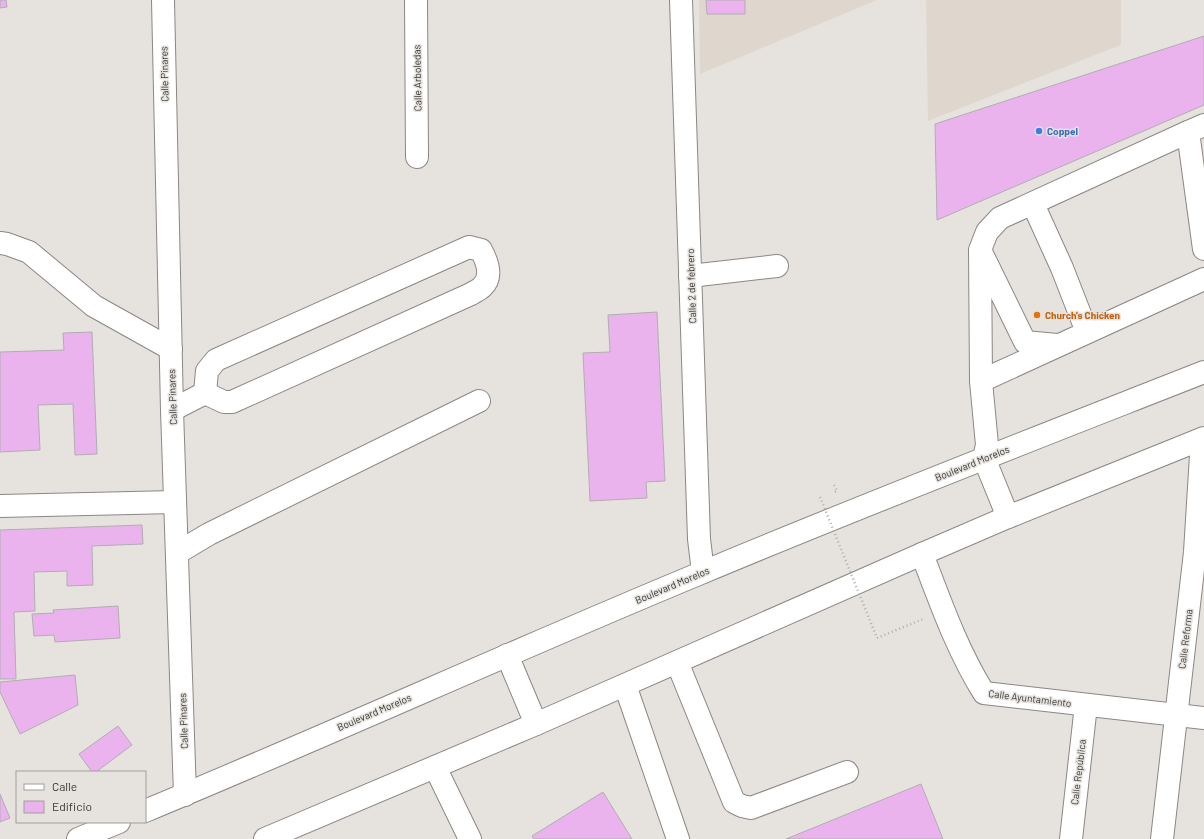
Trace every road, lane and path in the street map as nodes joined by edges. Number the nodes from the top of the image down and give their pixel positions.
1 (163, 0) edge
2 (416, 0) edge
3 (681, 0) edge
4 (1196, 129) edge
5 (417, 157) dead end
6 (1033, 204) junction
7 (0, 243) edge
8 (1204, 249) edge
9 (980, 250) junction
10 (777, 266) dead end
11 (690, 276) junction
12 (1204, 279) edge
13 (1088, 332) junction
14 (1059, 345) junction
15 (171, 349) junction
16 (1204, 372) edge
17 (981, 381) junction
18 (206, 393) junction
19 (479, 401) dead end
20 (172, 410) junction
21 (1203, 439) edge
22 (984, 458) junction
23 (834, 485) dead end
24 (838, 491) dead end
25 (820, 497) dead end
26 (175, 502) junction
27 (0, 506) edge
28 (1008, 517) junction
29 (1200, 552) edge
30 (177, 553) junction
31 (922, 554) junction
32 (703, 572) junction
33 (944, 610) junction
34 (507, 654) junction
35 (677, 662) junction
36 (625, 685) junction
37 (1086, 705) junction
38 (1176, 716) junction
39 (1204, 718) edge
40 (536, 724) junction
41 (435, 766) junction
42 (847, 772) dead end
43 (185, 795) junction
44 (146, 811) edge
45 (117, 823) edge
46 (78, 839) edge
47 (265, 839) edge
48 (470, 839) edge
49 (678, 839) edge
50 (1070, 839) edge
51 (1162, 839) edge

1 - 15 street, Calle Pinares
2 - 5 street, Calle Arboledas
3 - 11 street, Calle 2 de febrero
4 - 6 street
4 - 8 street
6 - 9 street
6 - 13 street
7 - 15 street
9 - 14 street
9 - 17 street
10 - 11 street
11 - 32 street, Calle 2 de febrero
12 - 13 street
13 - 14 street
14 - 17 street
15 - 20 street, Calle Pinares
16 - 22 street, Boulevard Morelos
17 - 22 street
18 - 18 street
18 - 20 street
19 - 30 street
20 - 26 street, Calle Pinares
21 - 28 street
21 - 29 street, Calle Reforma
22 - 28 street
22 - 32 street, Boulevard Morelos
23 - 24 path
25 - 33 path, bridge
26 - 27 street
26 - 30 street, Calle Pinares
28 - 31 street
29 - 38 street, Calle Reforma
30 - 43 street, Calle Pinares
31 - 33 street, Calle Ayuntamiento
31 - 35 street
32 - 34 street, Boulevard Morelos
33 - 37 street, Calle Ayuntamiento
34 - 40 street
34 - 43 street, Boulevard Morelos
35 - 36 street
35 - 42 street
36 - 40 street
36 - 49 street
37 - 38 street, Calle Ayuntamiento
37 - 50 street, Calle República
38 - 39 street, Calle Ayuntamiento
38 - 51 street, Calle Reforma
40 - 41 street
41 - 47 street
41 - 48 street
43 - 44 street, Boulevard Morelos
45 - 46 street

